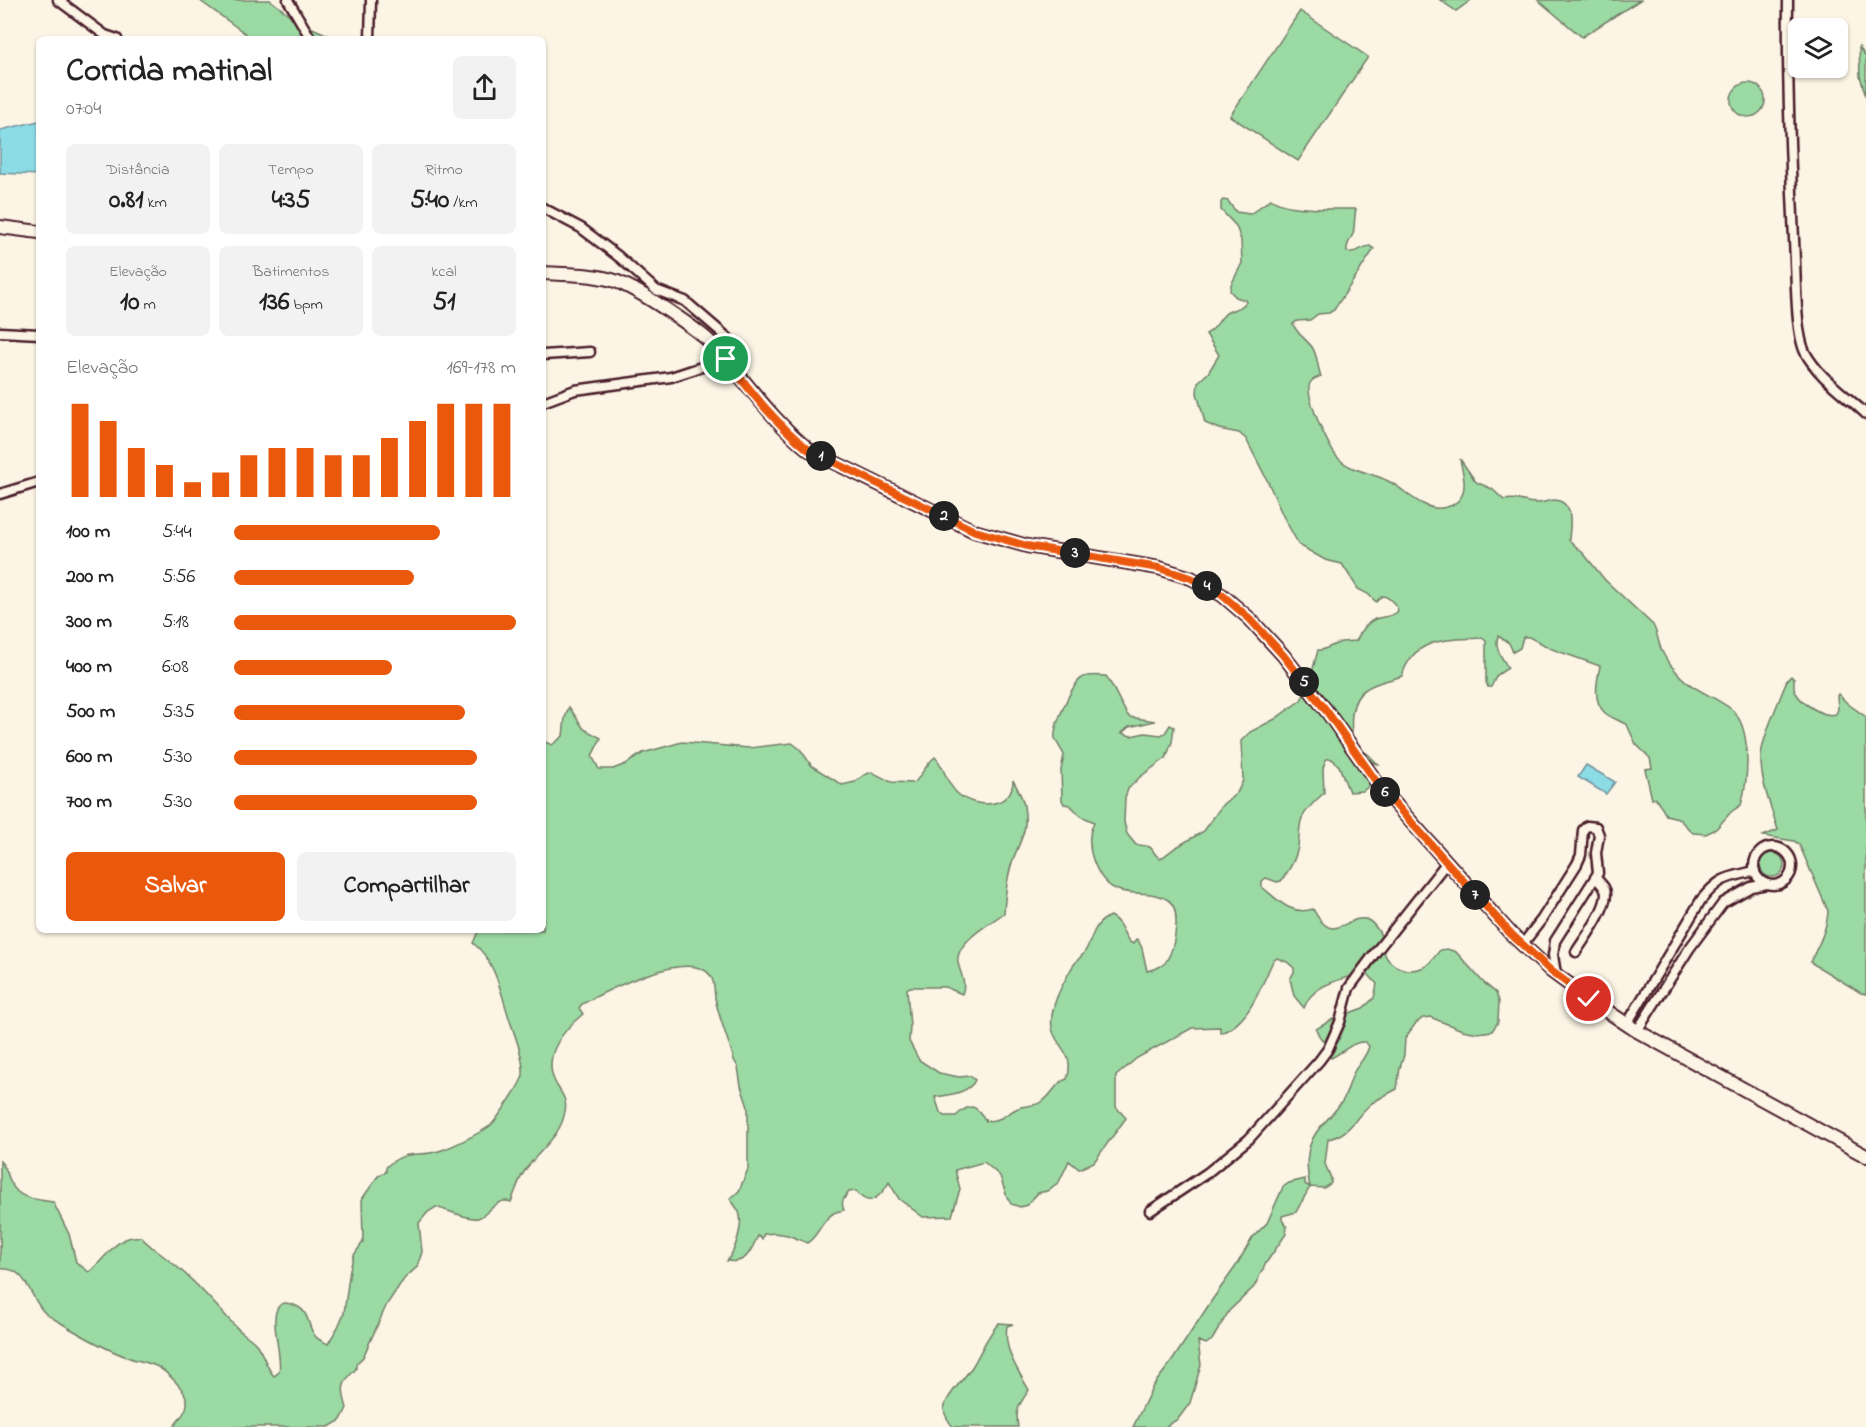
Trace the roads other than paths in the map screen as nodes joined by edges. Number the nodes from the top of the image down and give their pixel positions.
1 (58, 0) edge
2 (288, 0) edge
3 (371, 0) edge
4 (1788, 0) edge
5 (108, 36) edge
6 (309, 36) edge
7 (370, 36) edge
8 (546, 210) edge
9 (0, 227) edge
10 (36, 232) edge
11 (546, 273) edge
12 (0, 332) edge
13 (36, 334) edge
14 (728, 338) dead end
15 (590, 352) dead end
16 (546, 355) edge
17 (726, 359) junction
18 (546, 401) edge
19 (1866, 414) edge
20 (36, 483) edge
21 (0, 494) edge
22 (1447, 862) junction
23 (1755, 871) junction
24 (1596, 878) junction
25 (1767, 884) junction
26 (1522, 945) junction
27 (1576, 952) dead end
28 (1556, 974) junction
29 (1632, 1028) junction
30 (1866, 1156) edge
31 (1150, 1211) dead end

1 - 5 street
2 - 6 street
3 - 7 street
4 - 19 street
8 - 14 street
9 - 10 main road
11 - 17 main road
12 - 13 street
15 - 16 street
17 - 18 street
17 - 22 main road
20 - 21 street
22 - 26 main road
22 - 31 street
23 - 25 street
23 - 25 street
23 - 29 street
24 - 26 street
24 - 27 street
24 - 28 street
25 - 29 street
26 - 28 main road
28 - 29 main road
29 - 30 main road

